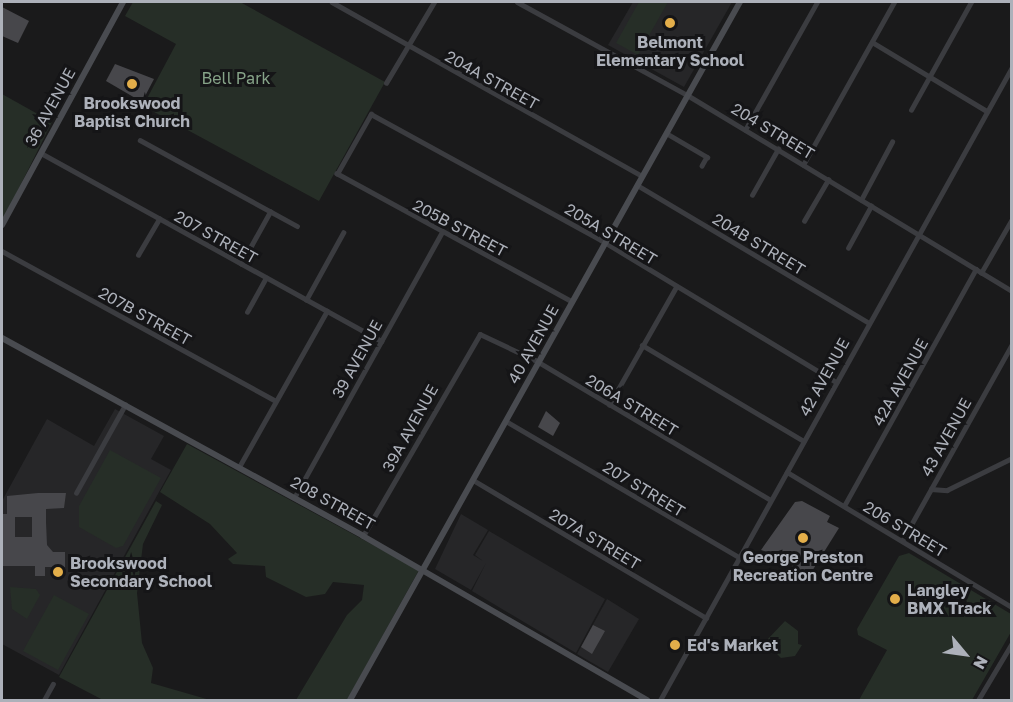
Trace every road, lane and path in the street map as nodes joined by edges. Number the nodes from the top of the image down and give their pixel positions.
1 (123, 2) edge
2 (332, 2) edge
3 (434, 2) edge
4 (517, 2) edge
5 (740, 2) edge
6 (817, 2) edge
7 (894, 2) edge
8 (971, 2) edge
9 (872, 42) junction
10 (408, 47) junction
11 (1011, 67) edge
12 (929, 77) junction
13 (386, 83) dead end
14 (687, 95) junction
15 (910, 110) dead end
16 (987, 111) junction
17 (745, 130) junction
18 (666, 133) junction
19 (140, 140) dead end
20 (892, 142) dead end
21 (778, 149) junction
22 (40, 153) junction
23 (803, 165) junction
24 (702, 166) dead end
25 (337, 174) joint
26 (642, 176) junction
27 (828, 180) junction
28 (637, 185) junction
29 (752, 195) dead end
30 (861, 200) junction
31 (871, 206) junction
32 (270, 212) junction
33 (159, 219) junction
34 (1011, 219) edge
35 (804, 222) dead end
36 (2, 225) edge
37 (297, 226) dead end
38 (343, 232) dead end
39 (442, 232) junction
40 (918, 234) junction
41 (604, 244) junction
42 (848, 248) dead end
43 (2, 251) edge
44 (138, 255) dead end
45 (241, 264) junction
46 (979, 271) junction
47 (266, 278) junction
48 (676, 287) junction
49 (1011, 291) edge
50 (306, 300) junction
51 (572, 302) junction
52 (327, 311) junction
53 (247, 312) dead end
54 (869, 323) junction
55 (480, 334) joint
56 (2, 338) edge
57 (381, 341) junction
58 (1011, 344) edge
59 (642, 345) junction
60 (538, 362) junction
61 (836, 382) junction
62 (276, 401) junction
63 (125, 405) junction
64 (609, 405) junction
65 (506, 421) junction
66 (804, 441) junction
67 (1011, 458) edge
68 (239, 467) junction
69 (787, 472) junction
70 (473, 480) junction
71 (931, 489) junction
72 (76, 493) dead end
73 (294, 498) junction
74 (771, 500) junction
75 (844, 506) junction
76 (363, 536) junction
77 (902, 542) junction
78 (740, 558) junction
79 (423, 569) junction
80 (1011, 607) edge
81 (706, 618) junction
82 (1011, 643) edge
83 (53, 684) dead end
84 (44, 700) edge
85 (350, 700) edge
86 (647, 700) edge
87 (660, 700) edge
88 (978, 700) edge

1 - 22 main road, 36 AVENUE
2 - 10 street, 204A STREET
3 - 10 street
4 - 14 street, 204 STREET
5 - 14 main road, 40 AVENUE
6 - 17 street
7 - 9 street
8 - 12 street
9 - 12 street
9 - 23 street
10 - 13 street
10 - 26 street, 204A STREET
11 - 16 street, 42 AVENUE
12 - 15 street
12 - 16 street
14 - 17 street, 204 STREET
14 - 18 main road, 40 AVENUE
16 - 40 street, 42 AVENUE
17 - 21 street, 204 STREET
18 - 24 street
18 - 26 main road, 40 AVENUE
19 - 32 street
20 - 30 street
21 - 23 street, 204 STREET
21 - 29 street
22 - 33 street, 207 STREET
22 - 36 main road, 36 AVENUE
23 - 27 street, 204 STREET
25 - 39 street, 205B STREET
25 - 41 street, 205A STREET
26 - 28 main road, 40 AVENUE
27 - 30 street, 204 STREET
27 - 35 street
28 - 41 main road, 40 AVENUE
28 - 54 street, 204B STREET
30 - 31 street, 204 STREET
31 - 40 street, 204 STREET
31 - 42 street
32 - 37 street
32 - 45 street
33 - 44 street
33 - 45 street, 207 STREET
34 - 46 street, 42A AVENUE
38 - 50 street
39 - 51 street, 205B STREET
39 - 57 street, 39 AVENUE
40 - 46 street, 204 STREET
40 - 54 street, 42 AVENUE
41 - 48 street, 205A STREET
41 - 51 main road, 40 AVENUE
43 - 62 street, 207B STREET
45 - 47 street, 207 STREET
46 - 49 street, 204 STREET
46 - 75 street, 42A AVENUE
47 - 50 street, 207 STREET
47 - 53 street
48 - 59 street
48 - 61 street, 205A STREET
50 - 52 street, 207 STREET
51 - 60 main road, 40 AVENUE
52 - 57 street, 207 STREET
52 - 62 street
54 - 61 street, 42 AVENUE
55 - 60 street, 206A STREET
55 - 76 street, 39A AVENUE
56 - 63 main road, 208 STREET
57 - 73 street, 39 AVENUE
58 - 71 street, 43 AVENUE
59 - 64 street
59 - 66 street
60 - 64 street, 206A STREET
60 - 65 main road, 40 AVENUE
61 - 66 street, 42 AVENUE
62 - 68 street
63 - 68 main road, 208 STREET
63 - 72 street
64 - 74 street, 206A STREET
65 - 70 main road, 40 AVENUE
65 - 78 street, 207 STREET
66 - 69 street, 42 AVENUE
67 - 71 street
68 - 73 main road, 208 STREET
69 - 74 street, 42 AVENUE
69 - 75 street, 206 STREET
70 - 79 main road, 40 AVENUE
70 - 81 street, 207A STREET
71 - 77 street, 43 AVENUE
73 - 76 main road, 208 STREET
74 - 78 street, 42 AVENUE
75 - 77 street, 206 STREET
76 - 79 main road, 208 STREET
77 - 80 street, 206 STREET
78 - 81 street, 42 AVENUE
79 - 85 main road, 40 AVENUE
79 - 86 main road, 208 STREET
81 - 87 street, 42 AVENUE
82 - 88 street
83 - 84 street

